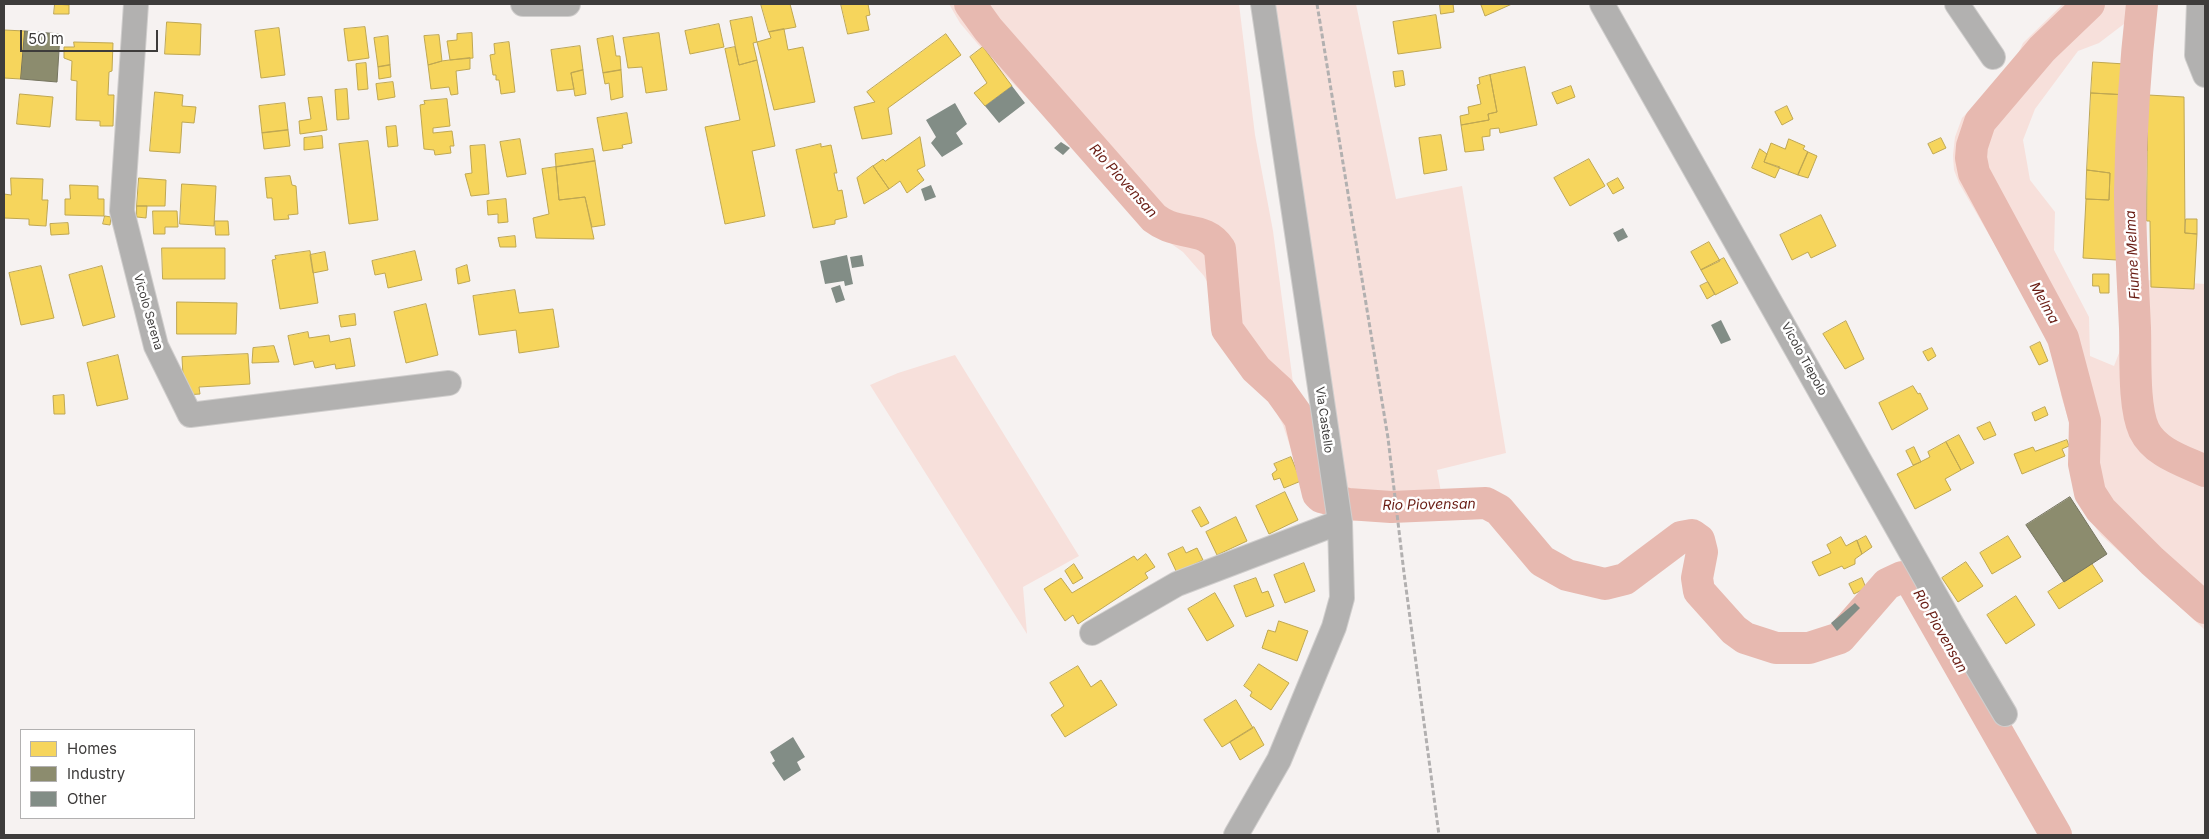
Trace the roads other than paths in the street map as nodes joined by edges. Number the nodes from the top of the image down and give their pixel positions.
1 (136, 4) edge
2 (523, 4) edge
3 (568, 4) edge
4 (1264, 4) edge
5 (1602, 4) edge
6 (1958, 4) edge
7 (2199, 4) edge
8 (1993, 57) dead end
9 (2205, 74) edge
10 (449, 383) dead end
11 (1339, 519) junction
12 (1092, 633) dead end
13 (2005, 714) dead end
14 (1243, 830) edge

1 - 10 street, Vicolo Serena
2 - 3 street
4 - 11 street, Via Castello
5 - 13 street, Vicolo Tiepolo
6 - 8 street
7 - 9 street
11 - 12 street
11 - 14 street, Via Castello

